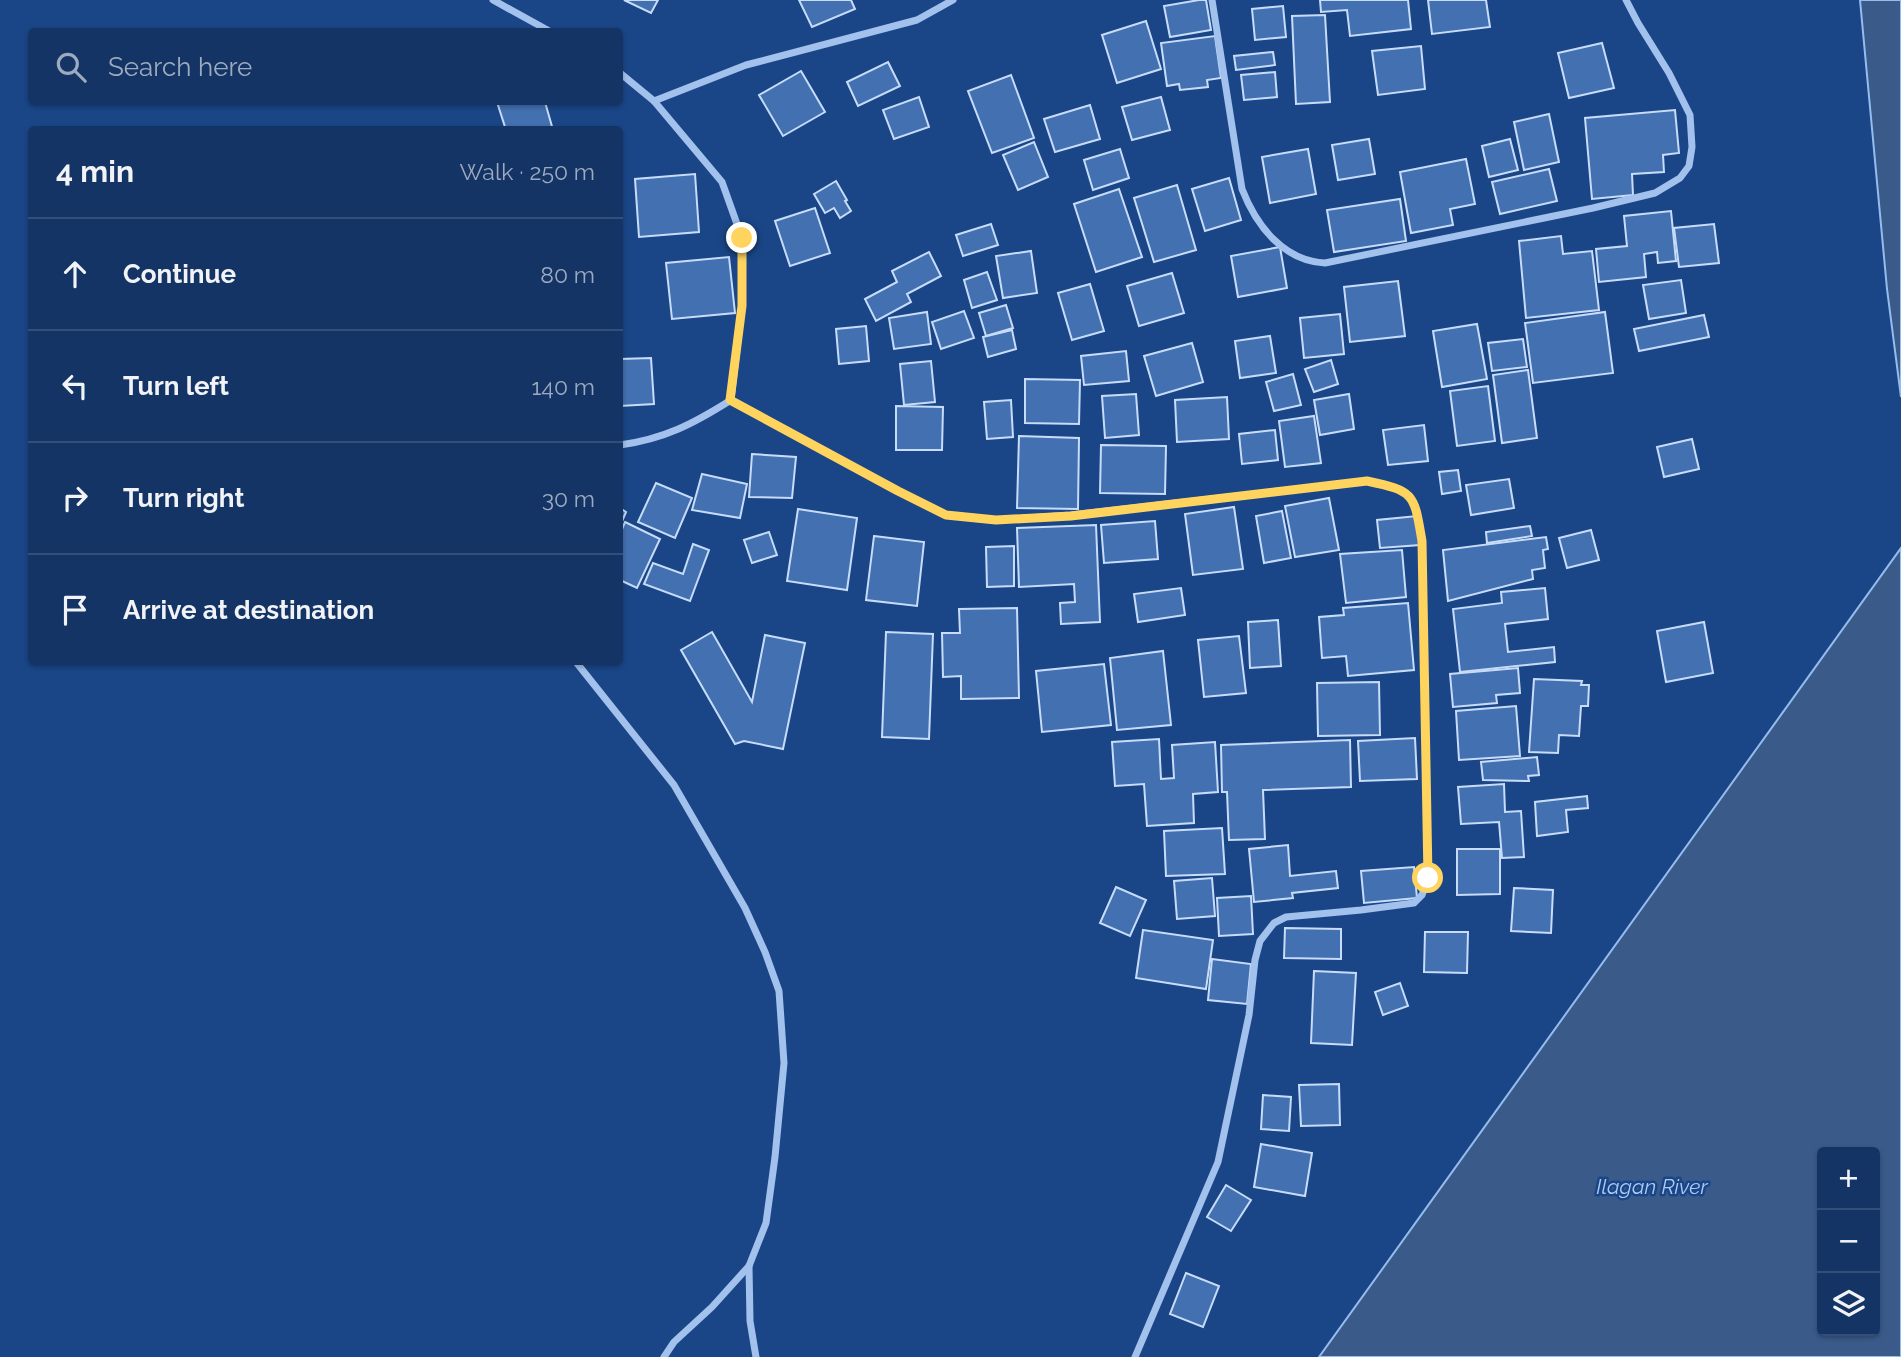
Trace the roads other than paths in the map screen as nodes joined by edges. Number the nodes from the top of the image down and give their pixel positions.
1 (493, 0) edge
2 (953, 0) edge
3 (1212, 0) edge
4 (1626, 0) edge
5 (544, 28) edge
6 (623, 75) edge
7 (654, 101) junction
8 (730, 400) junction
9 (623, 445) edge
10 (578, 665) edge
11 (749, 1266) junction
12 (664, 1357) edge
13 (755, 1357) edge
14 (1135, 1357) edge

1 - 5 street
2 - 7 street
3 - 4 street
6 - 7 street
7 - 8 street
8 - 9 street
8 - 14 street
10 - 11 street
11 - 12 street
11 - 13 street

